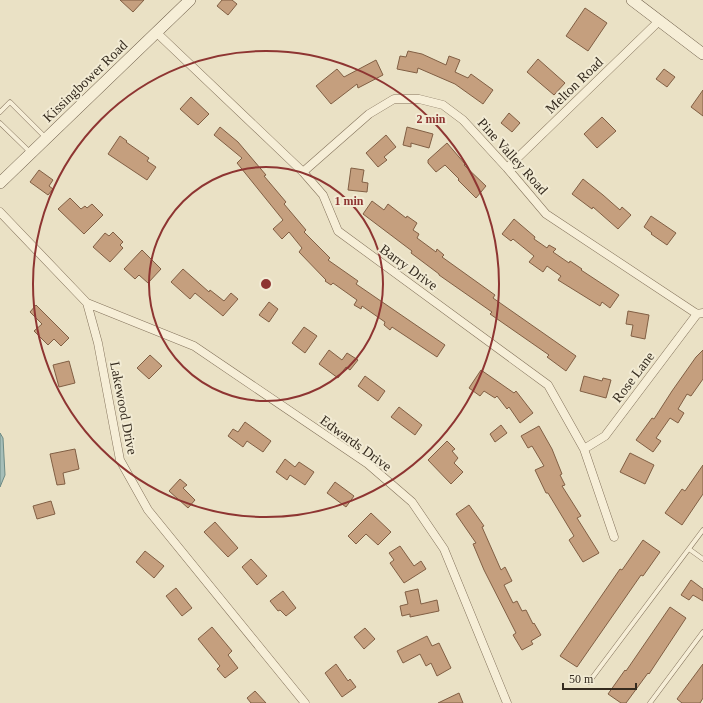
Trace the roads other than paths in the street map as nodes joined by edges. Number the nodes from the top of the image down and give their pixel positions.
1 (190, 0) edge
2 (632, 0) edge
3 (658, 21) junction
4 (157, 33) junction
5 (703, 54) edge
6 (0, 112) edge
7 (0, 123) edge
8 (47, 138) junction
9 (31, 153) junction
10 (507, 168) junction
11 (303, 172) junction
12 (0, 183) edge
13 (0, 212) edge
14 (87, 302) junction
15 (700, 314) edge
16 (584, 449) junction
17 (703, 530) edge
18 (614, 537) dead end
19 (689, 549) junction
20 (703, 559) edge
21 (703, 632) edge
22 (589, 682) dead end
23 (305, 703) edge
24 (507, 703) edge
25 (650, 703) edge

1 - 4 street, Kissingbower Road
2 - 3 street
3 - 5 street
3 - 10 street, Melton Road
4 - 8 street, Kissingbower Road
4 - 11 street, Barry Drive
6 - 8 lane
7 - 9 lane
8 - 9 street, Kissingbower Road
9 - 12 street, Kissingbower Road
10 - 11 street, Pine Valley Road
10 - 15 street, Pine Valley Road
11 - 16 street, Barry Drive
13 - 14 street, Lakewood Drive
14 - 23 street, Lakewood Drive
14 - 24 street, Edwards Drive
15 - 16 street, Rose Lane
16 - 18 street, Barry Drive
17 - 19 lane
19 - 20 lane
19 - 22 lane
21 - 25 lane

